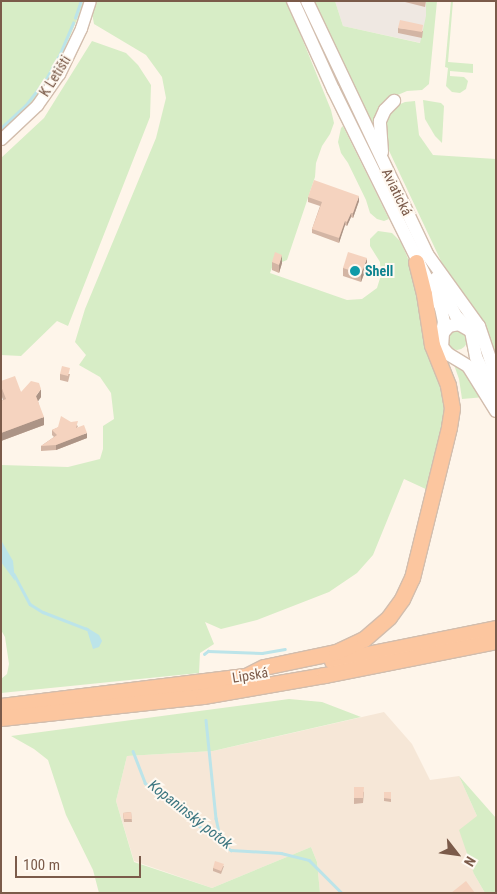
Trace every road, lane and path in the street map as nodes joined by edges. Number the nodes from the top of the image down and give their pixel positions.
1 (90, 1) edge
2 (293, 1) edge
3 (307, 1) edge
4 (394, 101) dead end
5 (1, 139) edge
6 (385, 167) junction
7 (422, 258) junction
8 (468, 328) junction
9 (442, 342) junction
10 (474, 343) junction
11 (455, 357) junction
12 (496, 376) edge
13 (496, 398) edge
14 (496, 411) edge
15 (438, 474) junction
16 (496, 628) edge
17 (496, 641) edge
18 (244, 677) junction
19 (1, 706) edge
20 (1, 718) edge

1 - 5 street, K Letišti
2 - 7 main road, Aviatická
3 - 6 main road, Aviatická
4 - 6 main road
6 - 7 main road, Aviatická
7 - 8 main road
7 - 9 main road, Aviatická
7 - 12 main road, Aviatická
7 - 15 highway
8 - 9 main road
8 - 10 main road
9 - 11 main road
9 - 15 highway
10 - 11 main road
10 - 13 main road
11 - 14 main road
15 - 18 highway
16 - 18 highway, Lipská
17 - 20 highway, Lipská
18 - 19 highway, Lipská

